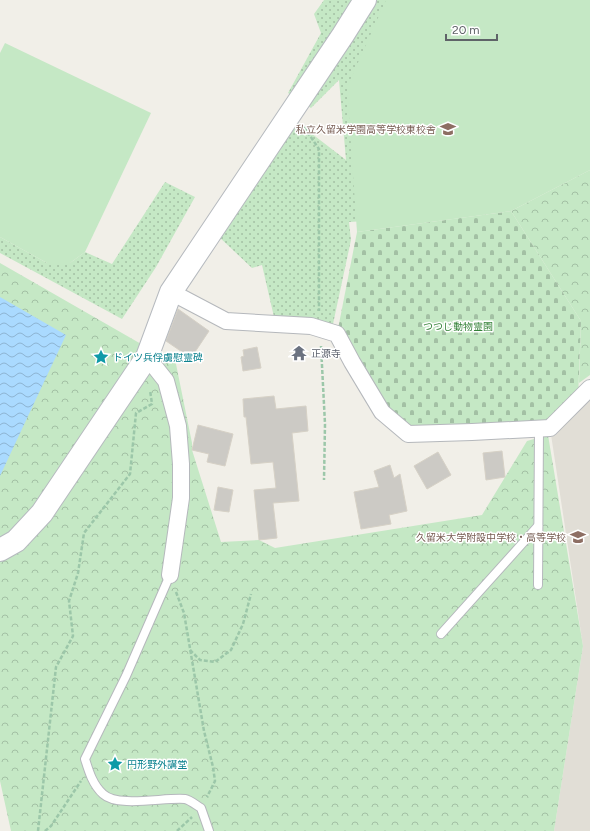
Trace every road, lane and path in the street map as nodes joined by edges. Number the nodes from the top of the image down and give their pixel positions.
1 (364, 0) edge
2 (293, 110) junction
3 (171, 292) junction
4 (320, 328) junction
5 (147, 357) junction
6 (166, 382) junction
7 (590, 388) edge
8 (539, 428) junction
9 (324, 480) dead end
10 (538, 526) junction
11 (0, 550) edge
12 (170, 575) junction
13 (538, 585) dead end
14 (251, 594) dead end
15 (441, 634) dead end
16 (190, 649) junction
17 (89, 770) junction
18 (201, 808) junction
19 (38, 831) edge
20 (45, 831) edge
21 (177, 831) edge
22 (209, 831) edge

1 - 2 street
2 - 3 street
2 - 4 path
3 - 4 street
3 - 5 street
4 - 8 street
4 - 9 path
5 - 6 street
5 - 11 street
6 - 12 street
6 - 19 path
7 - 8 street
8 - 10 lane
10 - 13 lane
10 - 15 lane
12 - 16 path
12 - 17 lane
14 - 16 path
16 - 18 path
17 - 18 lane
17 - 20 path
18 - 21 path
18 - 22 lane

